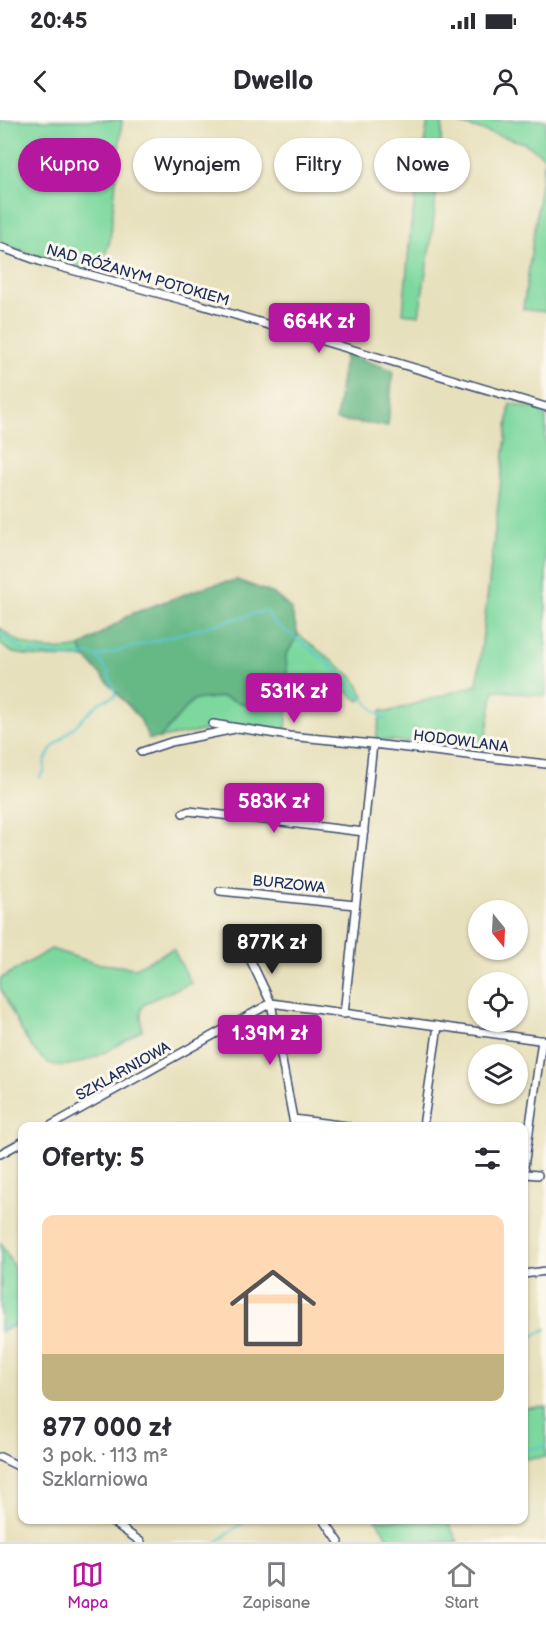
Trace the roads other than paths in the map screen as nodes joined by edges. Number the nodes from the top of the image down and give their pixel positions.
1 (0, 248) edge
2 (546, 407) edge
3 (213, 724) dead end
4 (241, 728) junction
5 (373, 744) junction
6 (141, 752) dead end
7 (546, 764) edge
8 (183, 813) dead end
9 (364, 832) junction
10 (220, 891) dead end
11 (355, 905) junction
12 (250, 959) dead end
13 (271, 1003) junction
14 (344, 1014) junction
15 (438, 1026) junction
16 (544, 1041) edge
17 (57, 1122) edge
18 (293, 1122) edge
19 (424, 1122) edge
20 (528, 1142) edge
21 (18, 1144) edge
22 (0, 1154) edge
23 (528, 1174) edge
24 (538, 1175) dead end
25 (546, 1271) edge
26 (528, 1273) edge
27 (0, 1456) edge
28 (18, 1466) edge
29 (116, 1524) edge
30 (327, 1524) edge
31 (141, 1542) edge
32 (339, 1542) edge

1 - 2 street, NAD RÓŻANYM POTOKIEM
3 - 4 street, HODOWLANA
4 - 5 street, HODOWLANA
4 - 6 street, HODOWLANA
5 - 7 street, HODOWLANA
5 - 9 street
8 - 9 street
9 - 11 street
10 - 11 street, BURZOWA
11 - 14 street
12 - 13 street
13 - 14 street
13 - 17 street, SZKLARNIOWA
13 - 18 street
14 - 15 street
15 - 16 street
15 - 19 street
16 - 20 street
21 - 22 street
23 - 24 street
25 - 26 street
27 - 28 street
29 - 31 street
30 - 32 street

